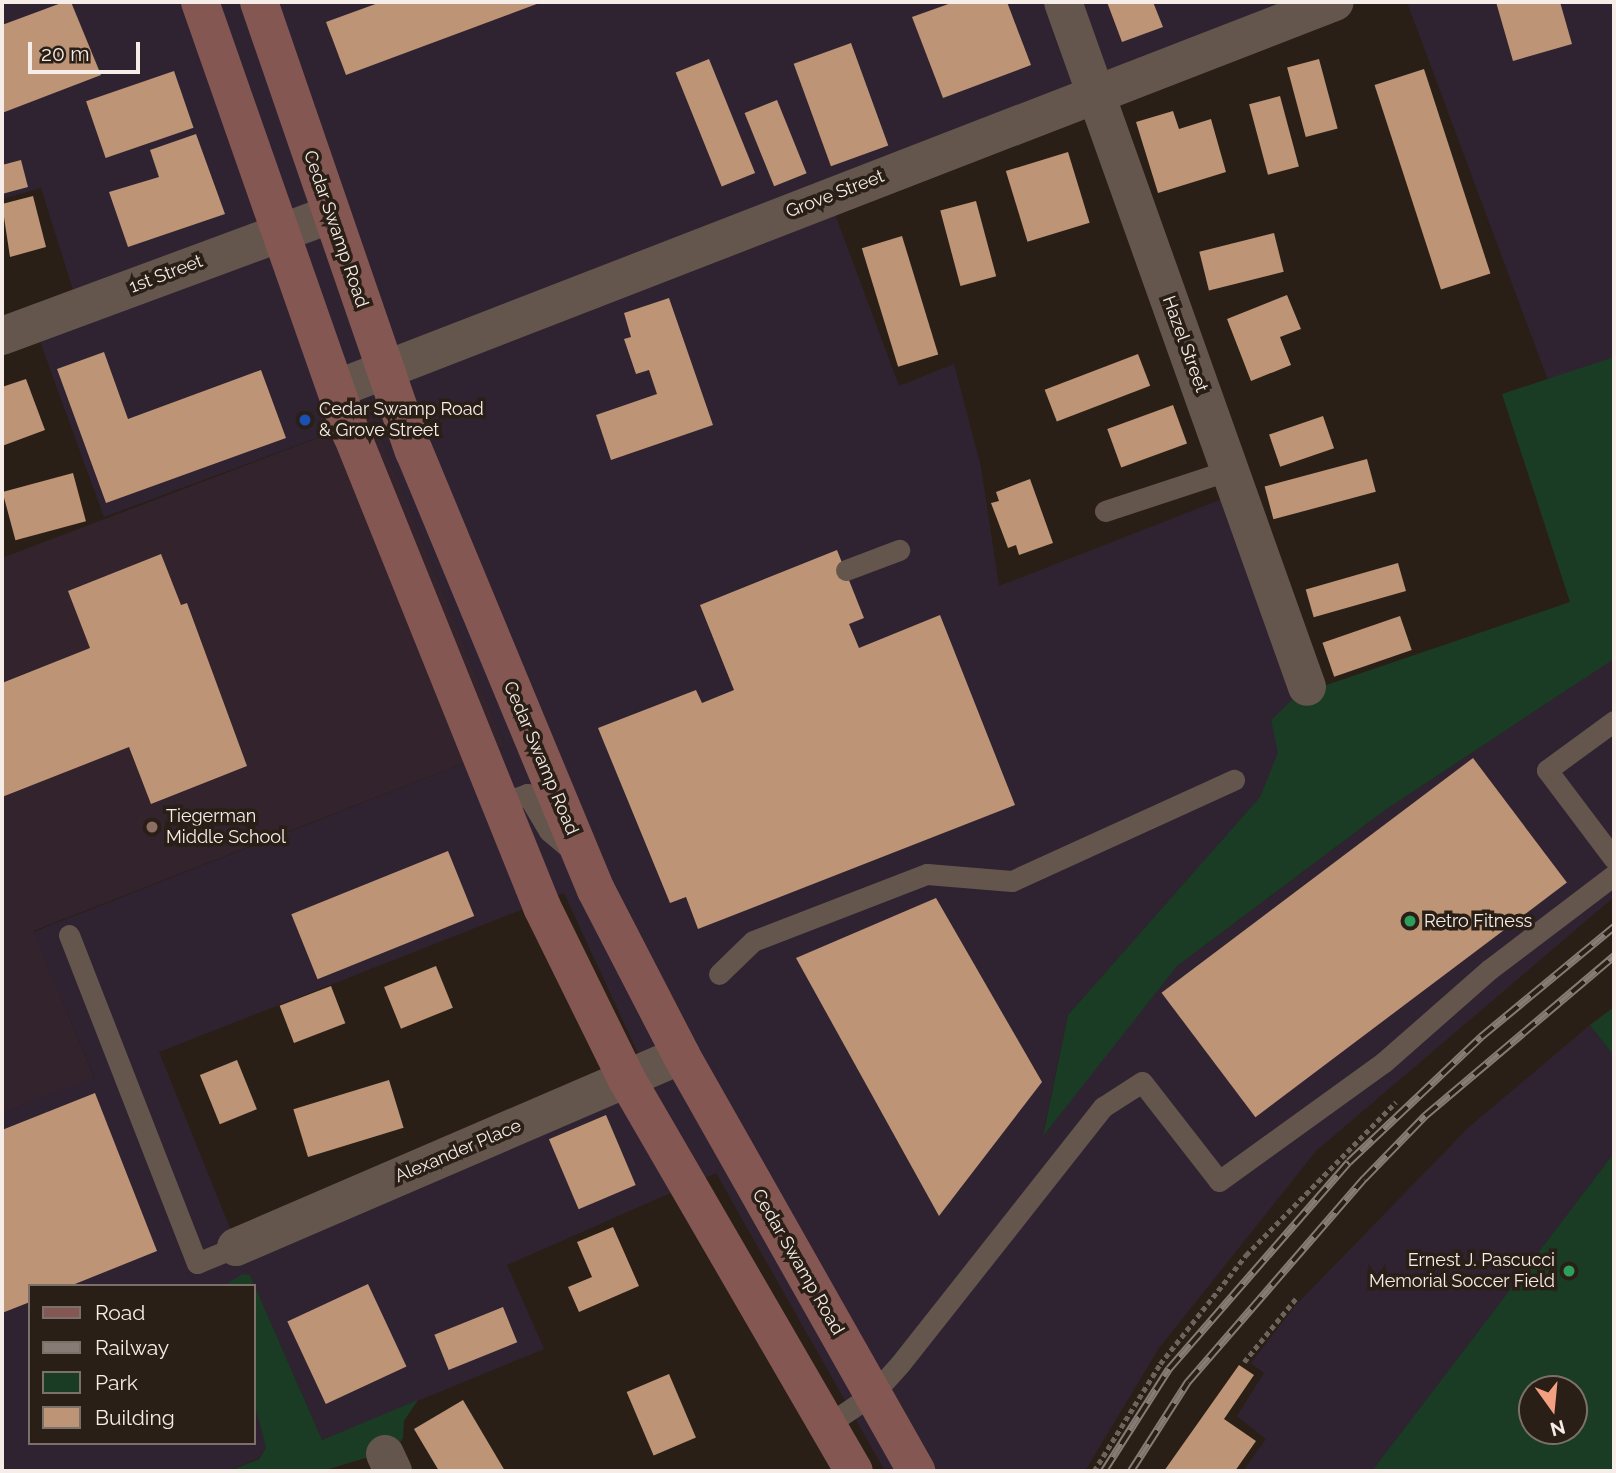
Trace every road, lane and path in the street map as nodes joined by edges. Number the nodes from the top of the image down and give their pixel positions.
1 (200, 2) edge
2 (259, 2) edge
3 (1063, 2) edge
4 (1335, 2) edge
5 (1096, 93) junction
6 (331, 214) junction
7 (279, 232) junction
8 (2, 336) edge
9 (384, 369) junction
10 (336, 389) junction
11 (1230, 470) junction
12 (1105, 511) dead end
13 (899, 550) dead end
14 (846, 570) dead end
15 (1307, 687) dead end
16 (1614, 721) edge
17 (1234, 780) dead end
18 (500, 804) junction
19 (583, 858) junction
20 (1614, 859) edge
21 (1614, 875) edge
22 (69, 935) dead end
23 (719, 974) dead end
24 (681, 1055) junction
25 (626, 1078) junction
26 (1396, 1101) dead end
27 (236, 1247) joint
28 (1297, 1297) dead end
29 (1244, 1362) dead end
30 (873, 1394) junction
31 (827, 1424) junction
32 (854, 1471) edge
33 (916, 1471) edge
34 (1094, 1471) edge

1 - 7 main road
2 - 6 main road, Cedar Swamp Road
3 - 5 street, Hazel Street
4 - 5 street, Grove Street
5 - 9 street, Grove Street
5 - 11 street, Hazel Street
6 - 7 street, 1st Street
6 - 9 main road, Cedar Swamp Road
7 - 8 street, 1st Street
7 - 10 main road
9 - 10 street, Grove Street
9 - 19 main road, Cedar Swamp Road
10 - 18 main road
11 - 12 lane
11 - 15 street, Hazel Street
13 - 14 lane
16 - 20 lane
17 - 23 lane
18 - 19 lane
18 - 25 main road
19 - 24 main road, Cedar Swamp Road
21 - 30 lane
22 - 27 lane
24 - 25 street, Alexander Place
24 - 30 main road, Cedar Swamp Road
25 - 27 street, Alexander Place
25 - 31 main road
26 - 34 path
28 - 29 path
30 - 31 lane
30 - 33 main road, Cedar Swamp Road
31 - 32 main road

